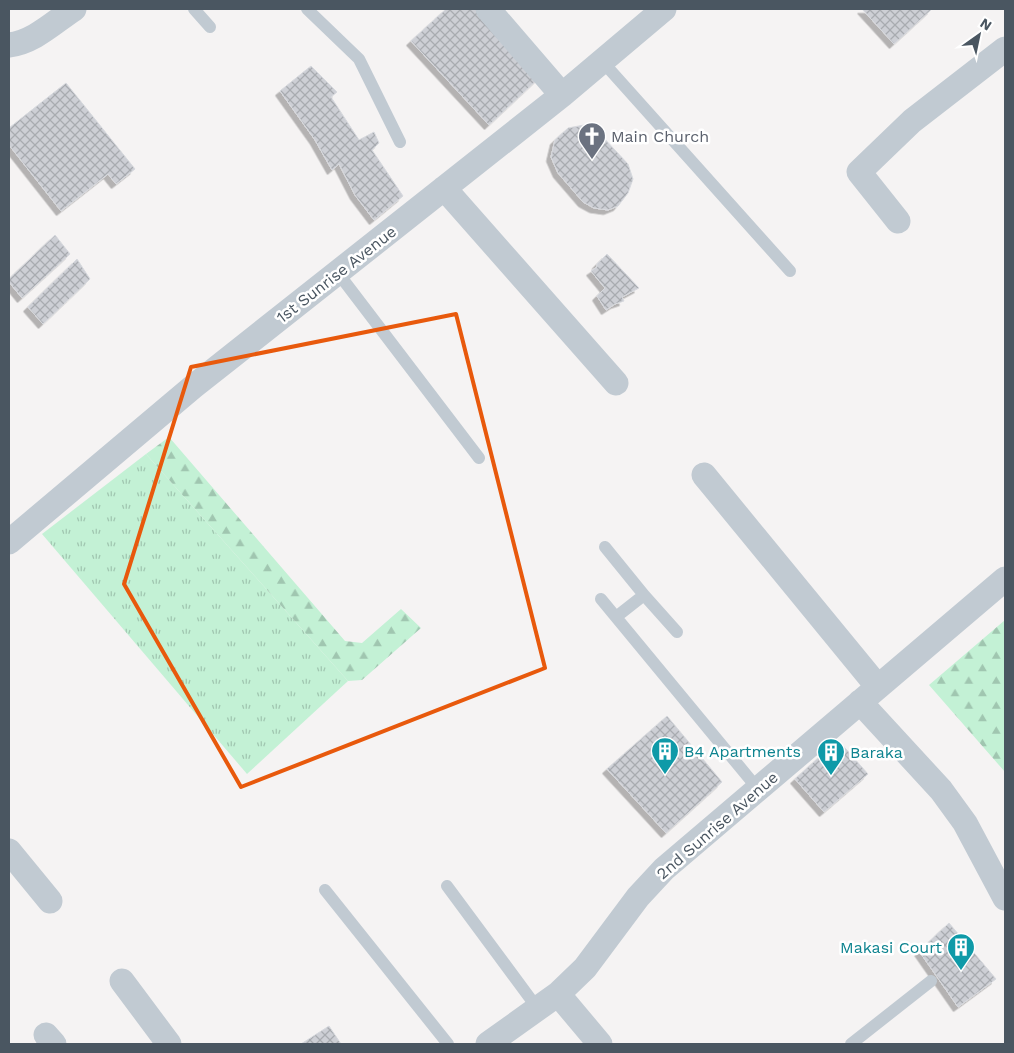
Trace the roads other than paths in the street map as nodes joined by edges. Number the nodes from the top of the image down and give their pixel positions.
1 (74, 9) edge
2 (194, 9) edge
3 (307, 9) edge
4 (488, 9) edge
5 (663, 9) edge
6 (210, 27) dead end
7 (9, 45) edge
8 (1005, 49) edge
9 (602, 61) junction
10 (562, 95) junction
11 (400, 142) dead end
12 (444, 188) junction
13 (898, 221) dead end
14 (790, 271) dead end
15 (338, 273) junction
16 (616, 383) dead end
17 (479, 458) dead end
18 (704, 475) dead end
19 (9, 542) edge
20 (605, 547) dead end
21 (1005, 579) edge
22 (644, 595) junction
23 (602, 600) dead end
24 (616, 617) junction
25 (677, 632) dead end
26 (869, 695) junction
27 (758, 789) junction
28 (9, 851) edge
29 (447, 886) dead end
30 (325, 890) dead end
31 (1005, 898) edge
32 (50, 901) dead end
33 (122, 981) dead end
34 (931, 981) dead end
35 (558, 994) junction
36 (538, 1009) junction
37 (169, 1044) edge
38 (448, 1044) edge
39 (488, 1044) edge
40 (600, 1044) edge
41 (851, 1044) edge

1 - 7 street
2 - 6 lane
3 - 11 lane
4 - 10 street
5 - 9 street, 1st Sunrise Avenue
8 - 13 street
9 - 10 street, 1st Sunrise Avenue
9 - 14 lane
10 - 12 street, 1st Sunrise Avenue
12 - 15 street, 1st Sunrise Avenue
12 - 16 street
15 - 17 lane
15 - 19 street, 1st Sunrise Avenue
18 - 26 street
20 - 22 lane
21 - 26 street, 2nd Sunrise Avenue
22 - 24 lane
22 - 25 lane
23 - 24 lane
24 - 27 lane
26 - 27 street, 2nd Sunrise Avenue
26 - 31 street
27 - 35 street, 2nd Sunrise Avenue
28 - 32 street
29 - 36 lane
30 - 38 lane
33 - 37 street
34 - 41 lane
35 - 36 street, 2nd Sunrise Avenue
35 - 40 street
36 - 39 street, 2nd Sunrise Avenue

